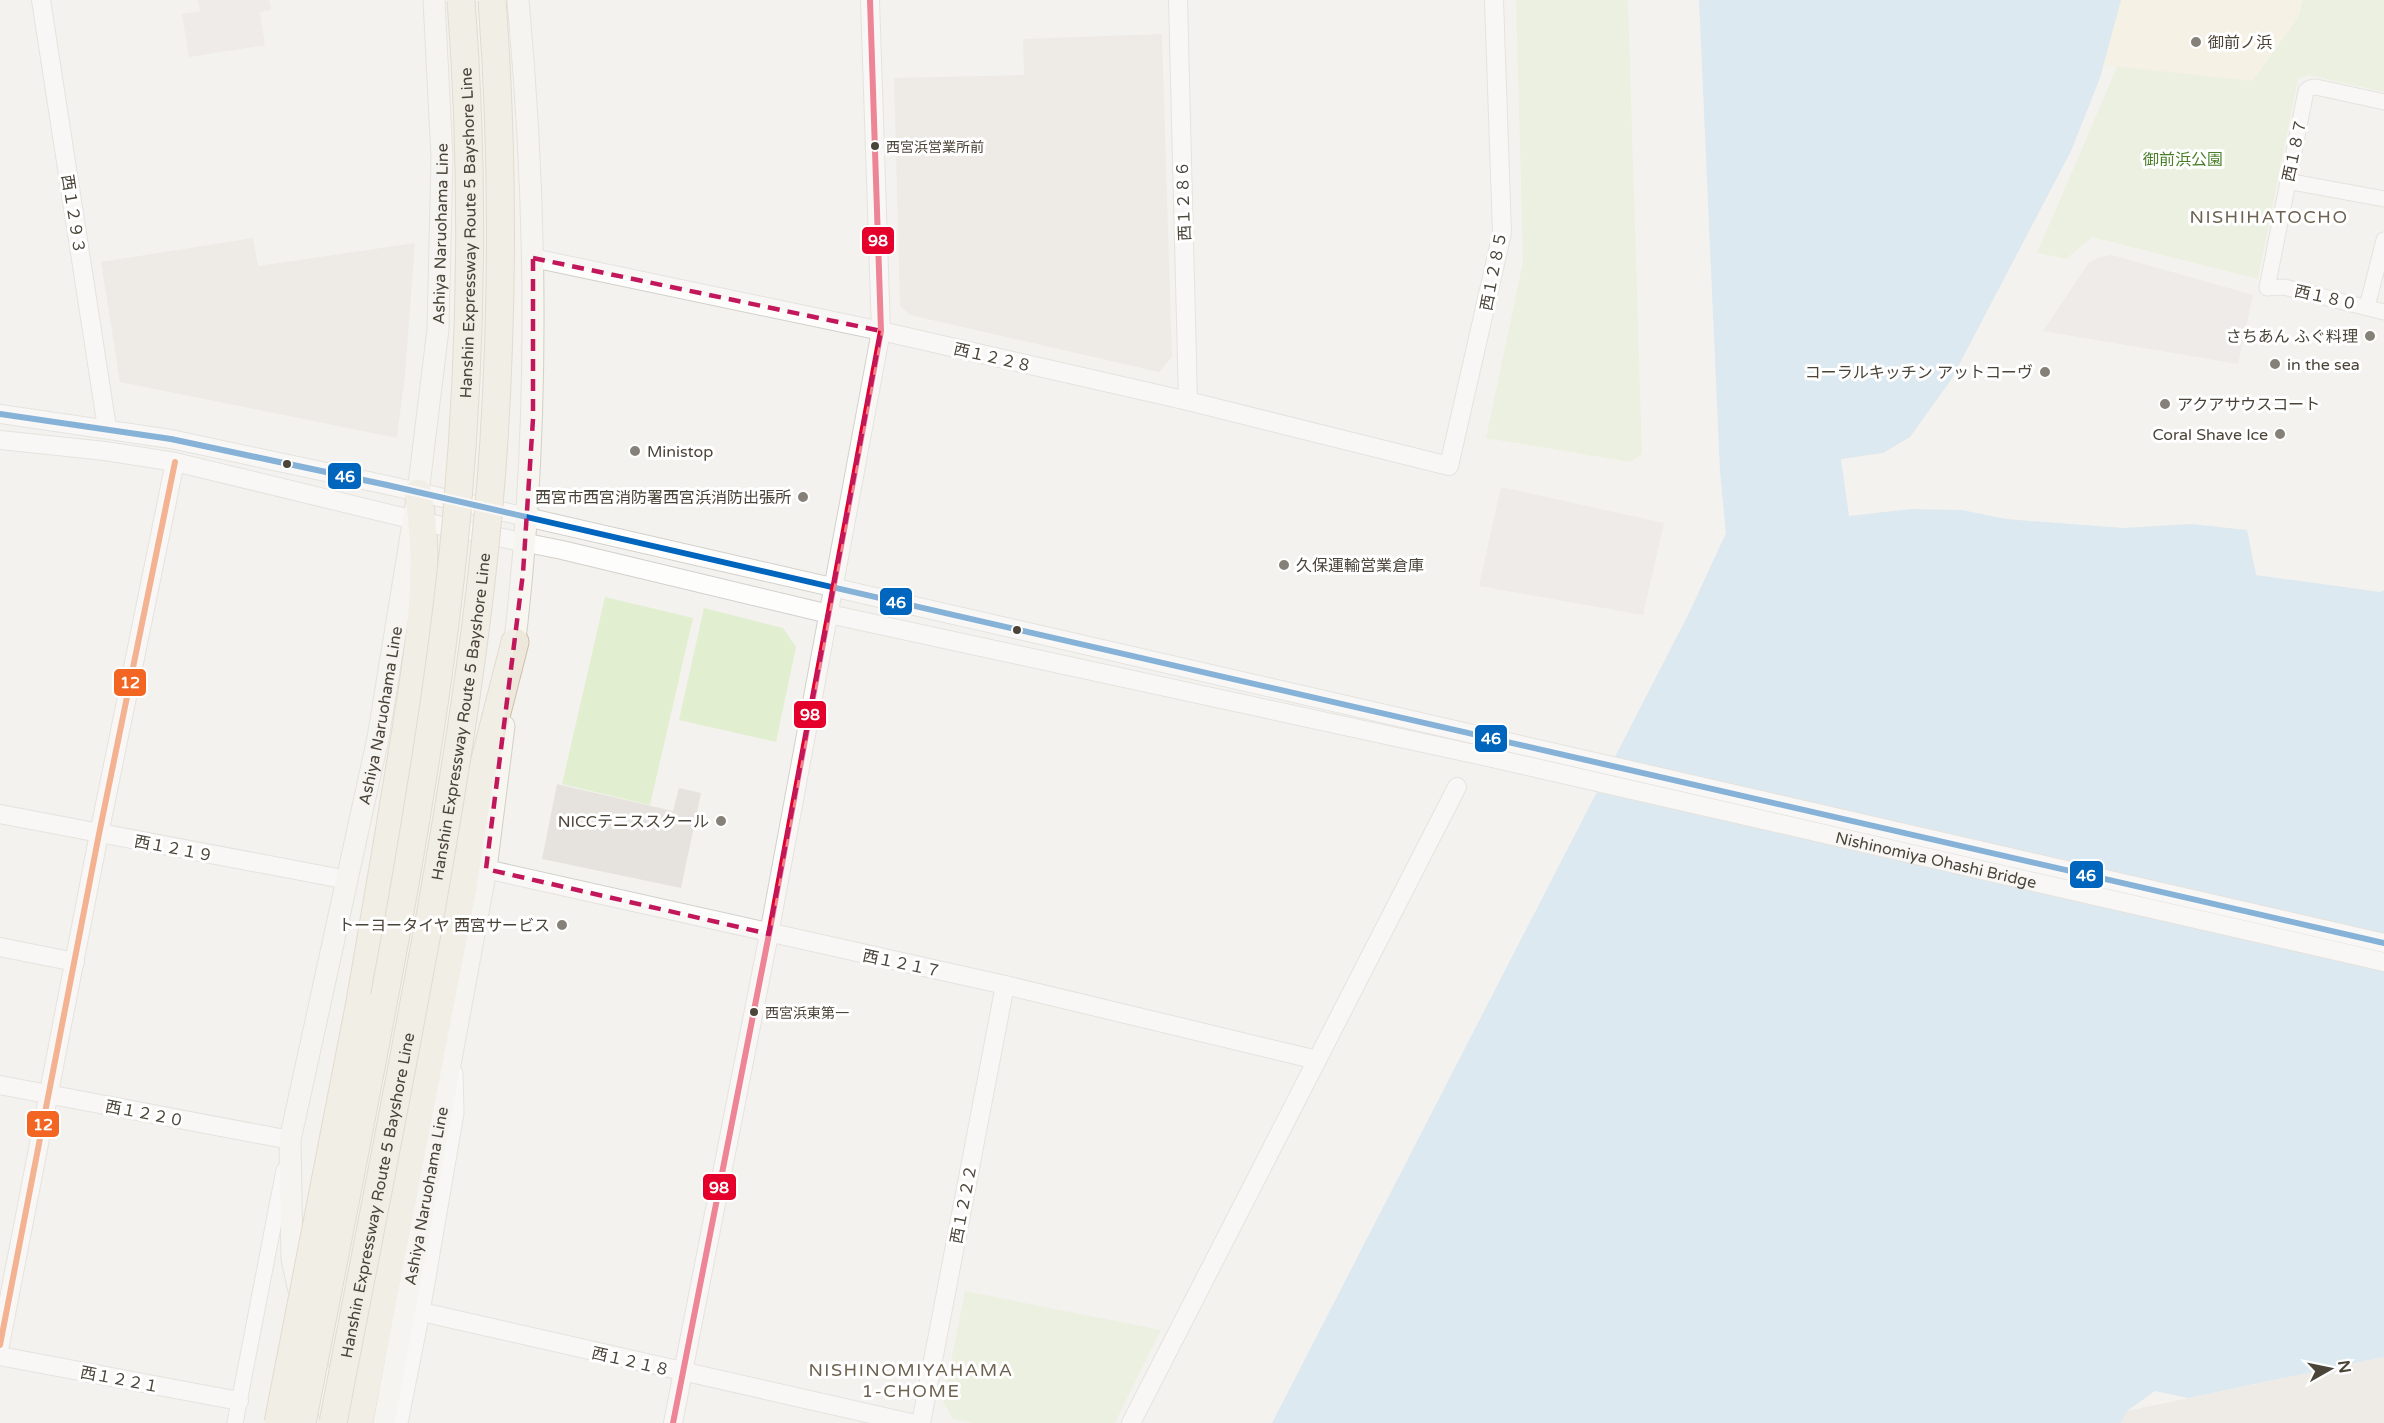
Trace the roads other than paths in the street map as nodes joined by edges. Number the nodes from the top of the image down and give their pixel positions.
1 (41, 0) edge
2 (434, 0) edge
3 (461, 0) edge
4 (492, 0) edge
5 (518, 0) edge
6 (870, 0) edge
7 (1178, 0) edge
8 (1494, 0) edge
9 (2384, 102) edge
10 (2287, 181) junction
11 (2384, 199) edge
12 (2384, 240) edge
13 (533, 258) junction
14 (2267, 288) joint
15 (2367, 307) junction
16 (2384, 312) edge
17 (882, 332) junction
18 (1188, 401) junction
19 (0, 414) edge
20 (107, 428) junction
21 (0, 440) edge
22 (175, 462) junction
23 (1449, 466) joint
24 (418, 511) junction
25 (527, 518) junction
26 (525, 543) junction
27 (834, 589) junction
28 (829, 614) junction
29 (514, 642) junction
30 (1489, 748) junction
31 (1457, 787) dead end
32 (0, 814) edge
33 (99, 834) junction
34 (486, 869) junction
35 (348, 880) junction
36 (770, 934) junction
37 (2384, 943) edge
38 (0, 947) edge
39 (75, 962) junction
40 (2384, 962) edge
41 (1005, 985) junction
42 (454, 1043) junction
43 (1317, 1060) junction
44 (0, 1085) edge
45 (49, 1095) junction
46 (290, 1140) junction
47 (422, 1312) junction
48 (0, 1345) edge
49 (0, 1356) edge
50 (683, 1373) junction
51 (239, 1401) junction
52 (235, 1423) edge
53 (278, 1423) edge
54 (302, 1423) edge
55 (332, 1423) edge
56 (359, 1423) edge
57 (384, 1423) edge
58 (400, 1423) edge
59 (674, 1423) edge
60 (911, 1423) edge
61 (921, 1423) edge
62 (1131, 1423) edge

1 - 20 street, 西１２９３
2 - 24 main road, Ashiya Naruohama Line
3 - 54 highway, Hanshin Expressway Route 5 Bayshore Line, bridge
4 - 55 highway, Hanshin Expressway Route 5 Bayshore Line, bridge
5 - 13 main road, Ashiya Naruohama Line
6 - 17 street
7 - 18 street, 西１２８６
8 - 23 street, 西１２８５
9 - 10 street, 西１８７
10 - 11 street
10 - 14 street, 西１８７
12 - 15 street
13 - 17 street, 西１２２８
13 - 25 main road, Ashiya Naruohama Line
14 - 15 street, 西１８０
15 - 16 street, 西１８０
17 - 18 street, 西１２２８
17 - 27 street
18 - 23 street, 西１２２８
19 - 20 street
20 - 24 street
21 - 22 street
22 - 24 street
22 - 33 street
24 - 25 street
24 - 26 street
24 - 35 main road, Ashiya Naruohama Line
24 - 53 highway, bridge
25 - 26 main road, Ashiya Naruohama Line
25 - 27 street
26 - 28 street
26 - 29 main road, Ashiya Naruohama Line
27 - 28 street
27 - 30 street
28 - 30 street
28 - 36 street
29 - 34 main road, Ashiya Naruohama Line
29 - 56 highway
30 - 37 street, Nishinomiya Ohashi Bridge
30 - 40 street, Nishinomiya Ohashi Bridge
31 - 43 street
32 - 33 street, 西１２１９
33 - 35 street, 西１２１９
33 - 39 street
34 - 36 street, 西１２１７
34 - 42 main road, Ashiya Naruohama Line
35 - 46 main road, Ashiya Naruohama Line
36 - 41 street, 西１２１７
36 - 50 street
38 - 39 street
39 - 45 street
41 - 43 street, 西１２１７
41 - 61 street, 西１２２２
42 - 47 street
42 - 57 main road, Ashiya Naruohama Line
43 - 62 street
44 - 45 street, 西１２２０
45 - 46 street, 西１２２０
45 - 48 street
46 - 51 street
46 - 55 main road, Ashiya Naruohama Line
47 - 50 street, 西１２１８
47 - 58 street
49 - 51 street, 西１２２１
50 - 59 street
50 - 60 street, 西１２１８
51 - 52 street

